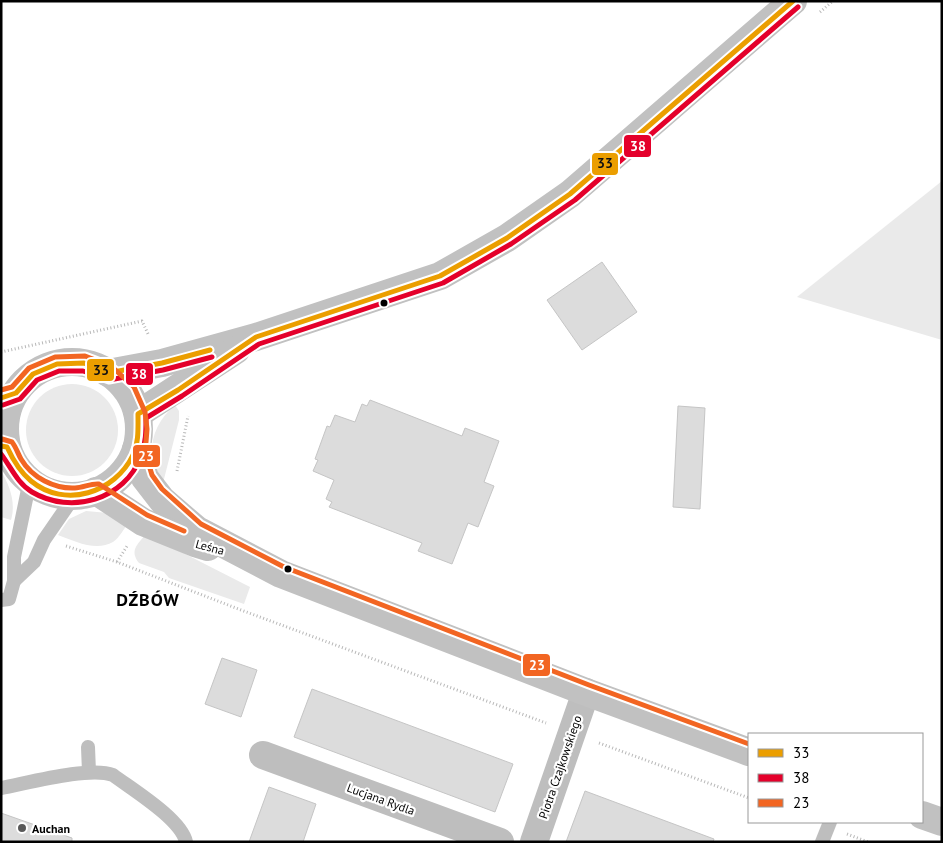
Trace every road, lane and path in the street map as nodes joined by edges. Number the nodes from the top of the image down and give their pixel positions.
1 (793, 1) edge
2 (256, 337) junction
3 (108, 373) junction
4 (8, 396) edge
5 (189, 410) dead end
6 (138, 414) junction
7 (4, 446) edge
8 (136, 449) junction
9 (30, 480) junction
10 (86, 493) junction
11 (162, 500) junction
12 (143, 522) junction
13 (44, 540) junction
14 (246, 556) junction
15 (117, 562) junction
16 (14, 580) junction
17 (1, 600) edge
18 (586, 692) junction
19 (571, 732) junction
20 (88, 747) dead end
21 (748, 752) edge
22 (263, 755) dead end
23 (89, 772) junction
24 (1, 788) edge
25 (748, 798) edge
26 (923, 815) edge
27 (942, 822) edge
28 (830, 823) edge
29 (186, 842) edge
30 (500, 842) edge
31 (534, 842) edge
32 (822, 842) edge

1 - 2 main road
2 - 3 main road
2 - 6 main road
3 - 4 main road
3 - 6 main road
4 - 7 main road
5 - 11 path
6 - 8 main road
7 - 9 main road
8 - 10 main road
8 - 11 main road, Leśna
9 - 10 main road
9 - 16 lane
10 - 12 main road, Leśna
10 - 13 lane
11 - 14 main road, Leśna
12 - 14 main road, Leśna
12 - 15 path
13 - 15 path
13 - 16 lane
14 - 18 main road, Leśna
15 - 19 path
16 - 17 lane
18 - 19 street, Piotra Czajkowskiego
18 - 21 main road, Leśna
19 - 25 path
19 - 31 street, Piotra Czajkowskiego
20 - 23 lane
22 - 30 street, Lucjana Rydla
23 - 24 lane
23 - 29 lane
26 - 27 main road
28 - 32 lane

